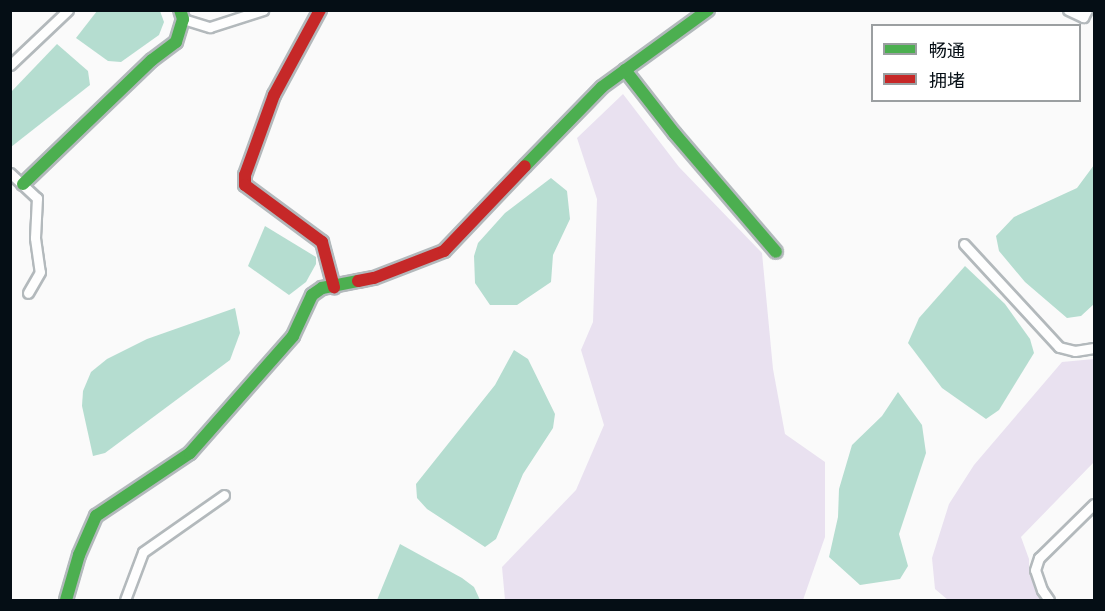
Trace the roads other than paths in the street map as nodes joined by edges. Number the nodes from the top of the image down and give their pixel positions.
1 (68, 10) edge
2 (263, 10) edge
3 (320, 10) edge
4 (708, 10) edge
5 (1068, 10) edge
6 (1087, 10) edge
7 (182, 15) edge
8 (10, 65) edge
9 (625, 70) junction
10 (10, 173) edge
11 (23, 184) junction
12 (964, 244) dead end
13 (776, 252) dead end
14 (334, 287) junction
15 (28, 293) dead end
16 (1095, 348) edge
17 (224, 495) dead end
18 (1093, 509) edge
19 (66, 600) edge
20 (124, 600) edge
21 (1049, 600) edge

1 - 8 street
2 - 7 street
3 - 14 street
4 - 9 street
5 - 6 street
7 - 11 street
9 - 13 street
9 - 14 street
10 - 11 street
11 - 15 street
12 - 16 street
14 - 19 street
17 - 20 street
18 - 21 street

